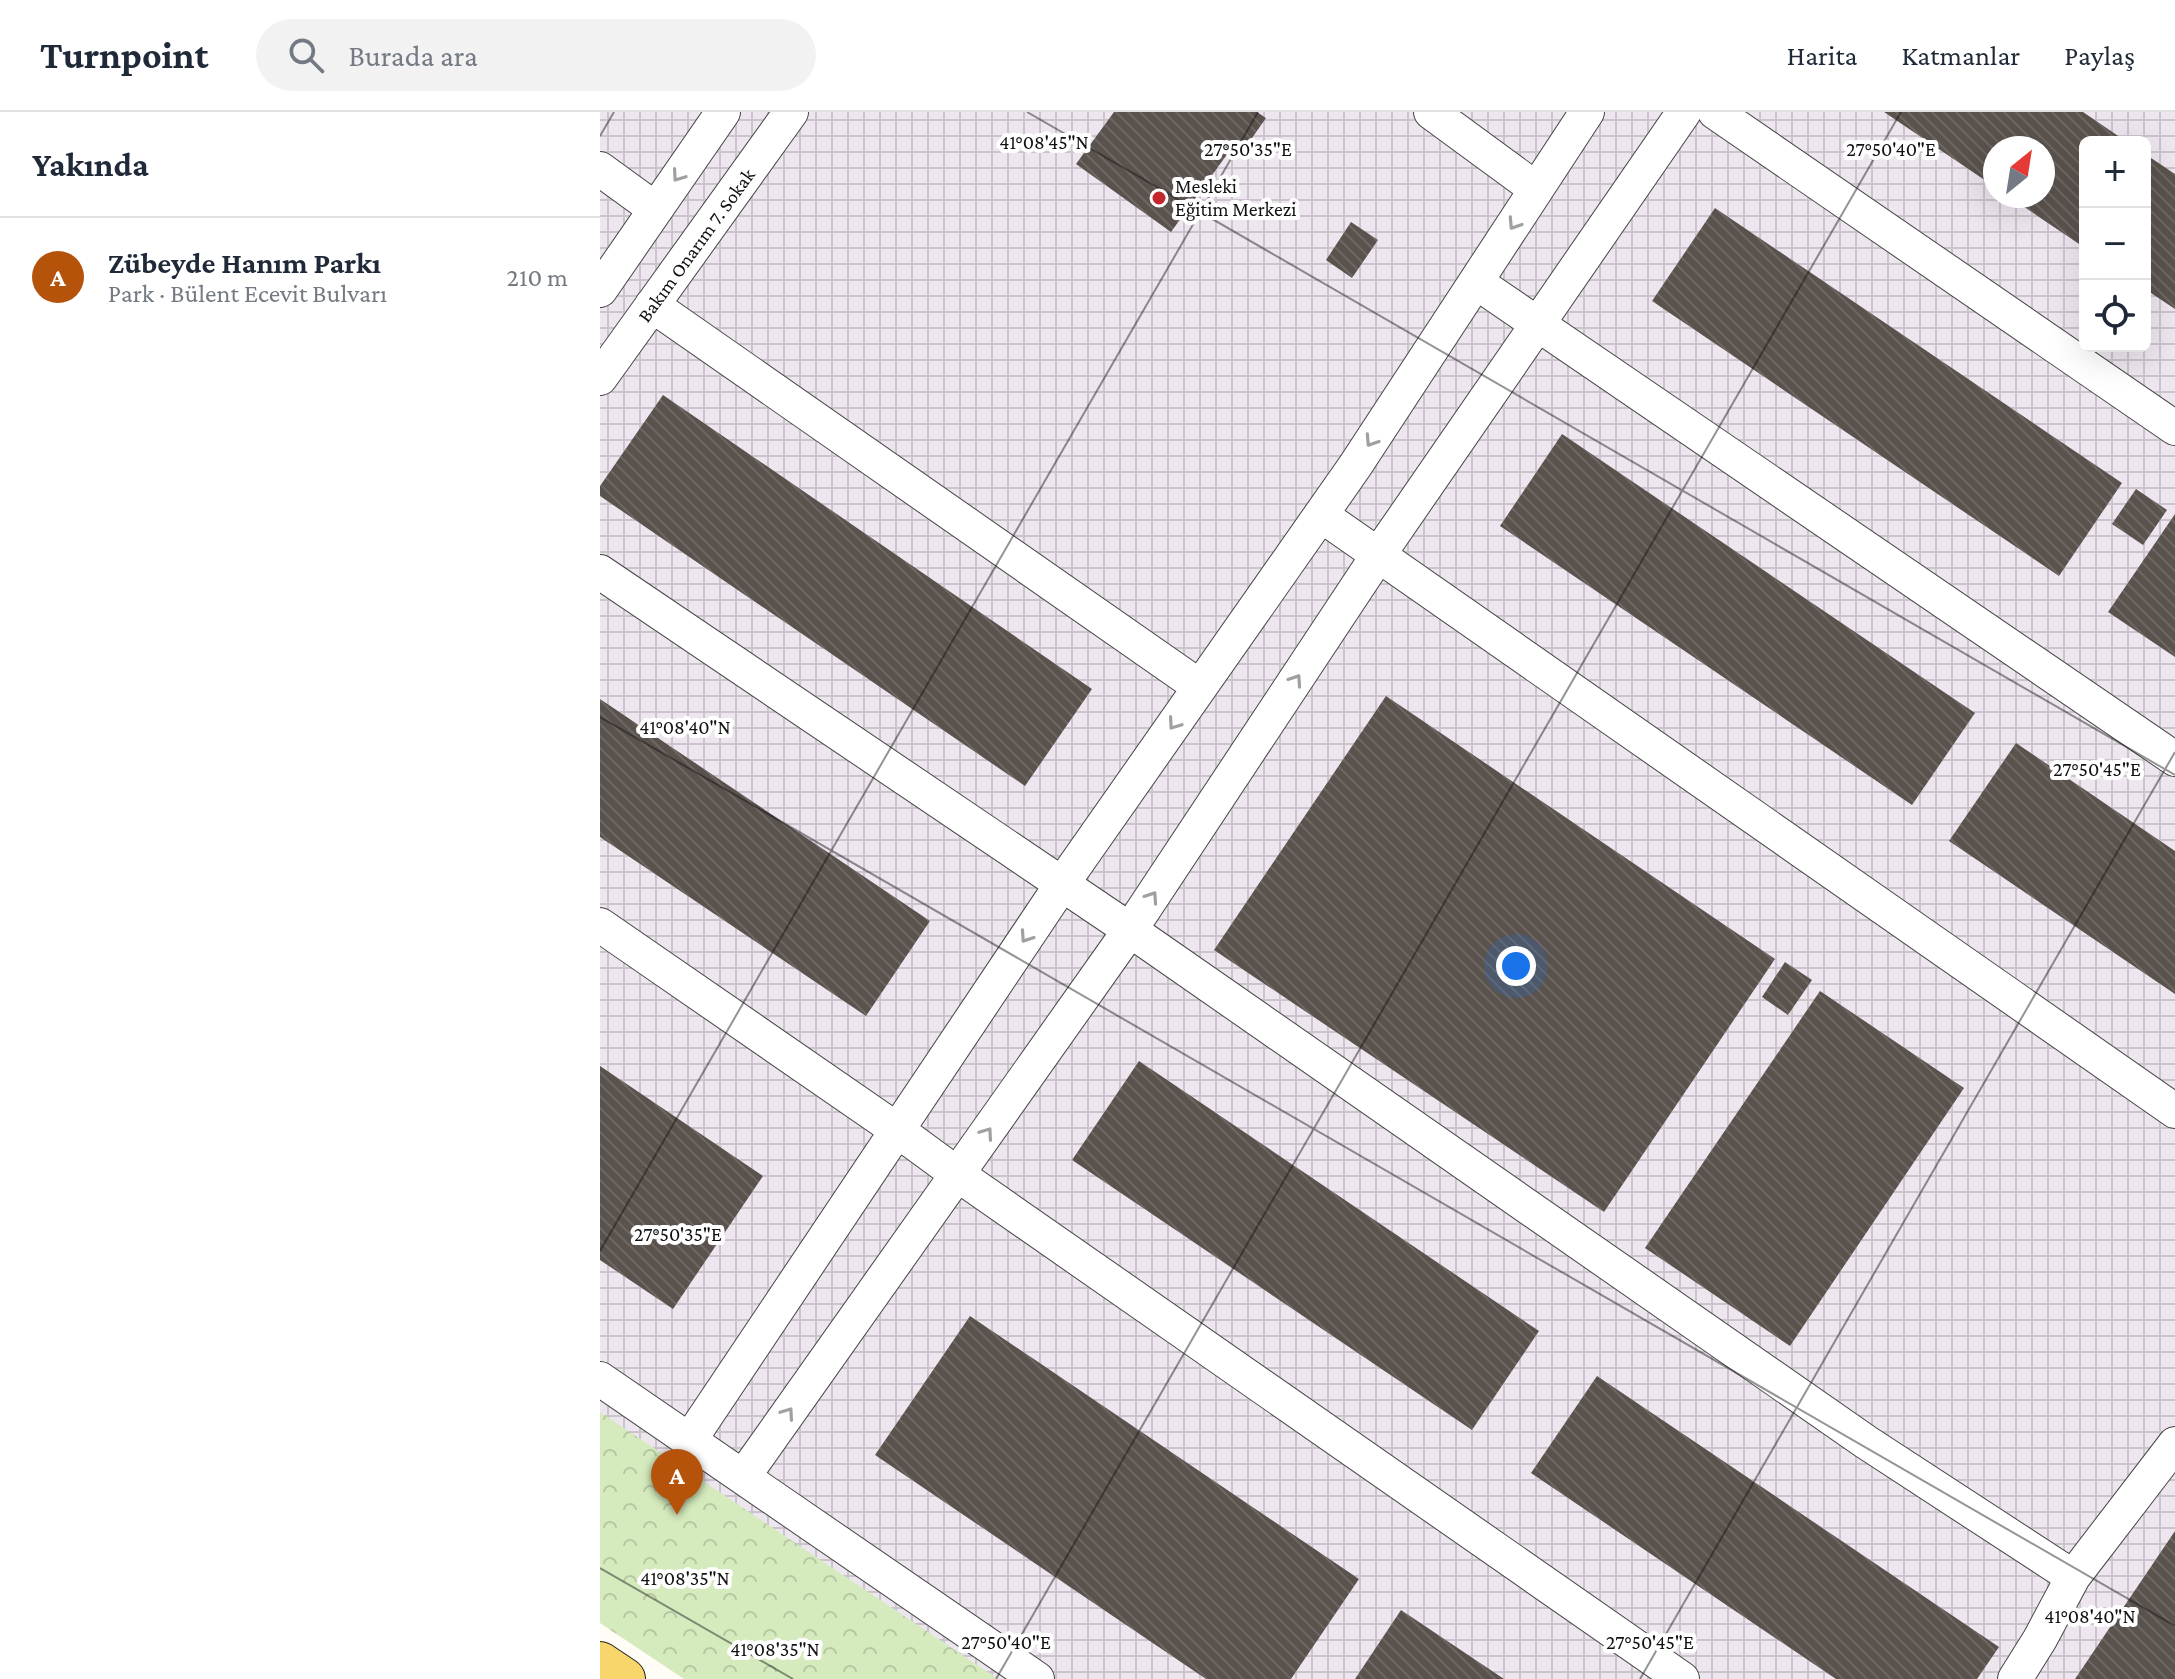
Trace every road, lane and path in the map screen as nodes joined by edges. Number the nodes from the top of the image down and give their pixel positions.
1 (723, 112) edge
2 (791, 112) edge
3 (1431, 112) edge
4 (1587, 112) edge
5 (1684, 112) edge
6 (1715, 112) edge
7 (600, 169) edge
8 (1536, 189) junction
9 (655, 209) junction
10 (1476, 282) junction
11 (600, 290) edge
12 (652, 305) junction
13 (1538, 323) junction
14 (600, 378) edge
15 (2175, 428) edge
16 (1321, 515) junction
17 (1379, 554) junction
18 (600, 572) edge
19 (1200, 687) junction
20 (2175, 759) edge
21 (1062, 884) junction
22 (600, 925) edge
23 (1130, 930) junction
24 (2175, 1111) edge
25 (897, 1130) junction
26 (957, 1174) junction
27 (600, 1379) edge
28 (689, 1441) junction
29 (2175, 1444) edge
30 (743, 1477) junction
31 (2073, 1577) junction
32 (600, 1663) edge
33 (624, 1679) edge
34 (1037, 1679) edge
35 (1682, 1679) edge
36 (2015, 1679) edge

1 -> 9 street
2 - 12 street, Bakım Onarım 7. Sokak
3 - 8 street
4 - 8 street
5 - 13 street
6 - 15 street
7 - 9 street
8 -> 10 street
9 - 11 street
10 - 13 street
10 -> 16 street
12 - 14 street, Bakım Onarım 7. Sokak
12 - 19 street
13 - 17 street
13 - 20 street
16 - 17 street
16 - 19 street
23 -> 17 street
17 - 24 street
18 - 21 street
19 -> 21 street
21 - 23 street
21 -> 25 street
22 - 25 street
26 -> 23 street
23 - 31 street
25 - 26 street
25 - 28 street
30 -> 26 street
26 - 35 street
27 - 28 street
28 - 30 street
29 - 31 street
30 - 34 street
31 - 36 street
32 - 33 main road

